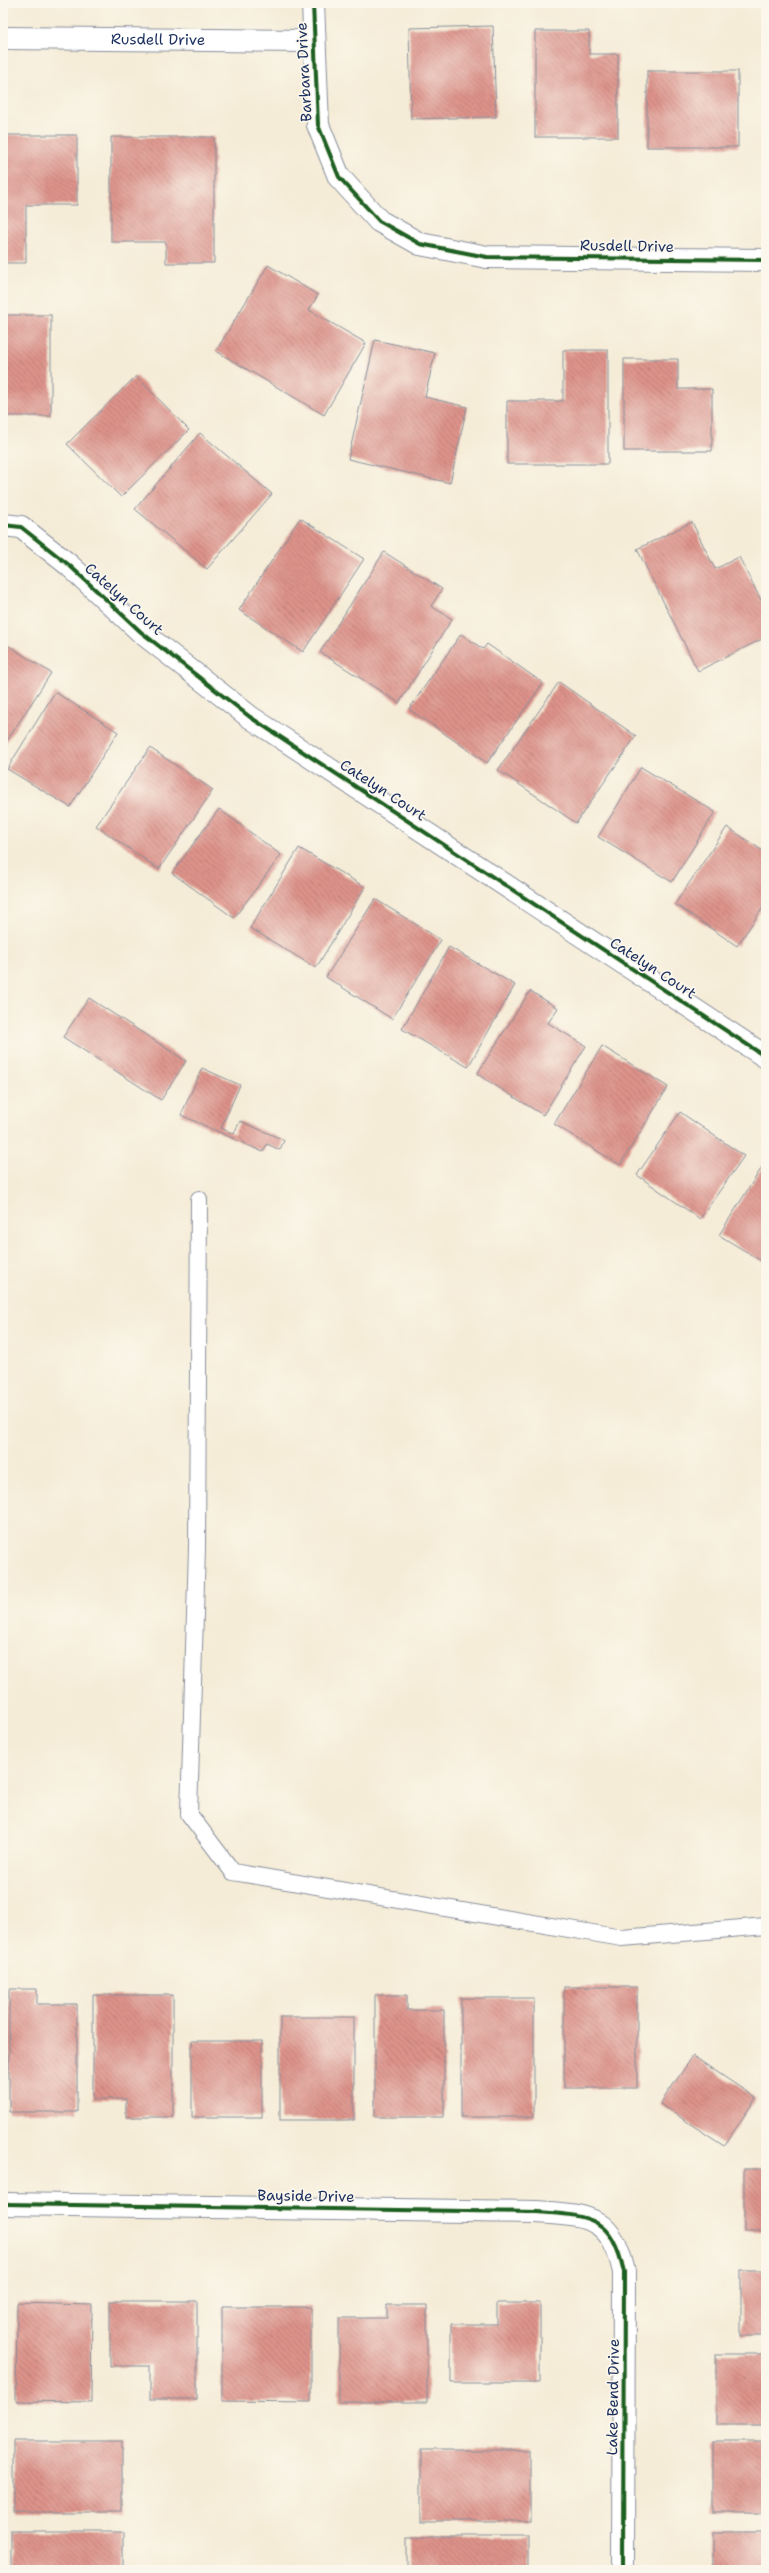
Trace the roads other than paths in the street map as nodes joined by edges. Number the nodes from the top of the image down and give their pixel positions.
1 (313, 3) edge
2 (3, 38) edge
3 (313, 41) junction
4 (487, 257) joint
5 (766, 260) edge
6 (3, 525) edge
7 (766, 1057) edge
8 (199, 1199) dead end
9 (766, 1926) edge
10 (3, 2204) edge
11 (605, 2228) joint
12 (623, 2570) edge

1 - 3 street, Barbara Drive
2 - 3 street, Rusdell Drive
3 - 4 street, Barbara Drive
4 - 5 street, Rusdell Drive
6 - 7 street, Catelyn Court
8 - 9 lane
10 - 11 street, Bayside Drive
11 - 12 street, Lake Bend Drive

